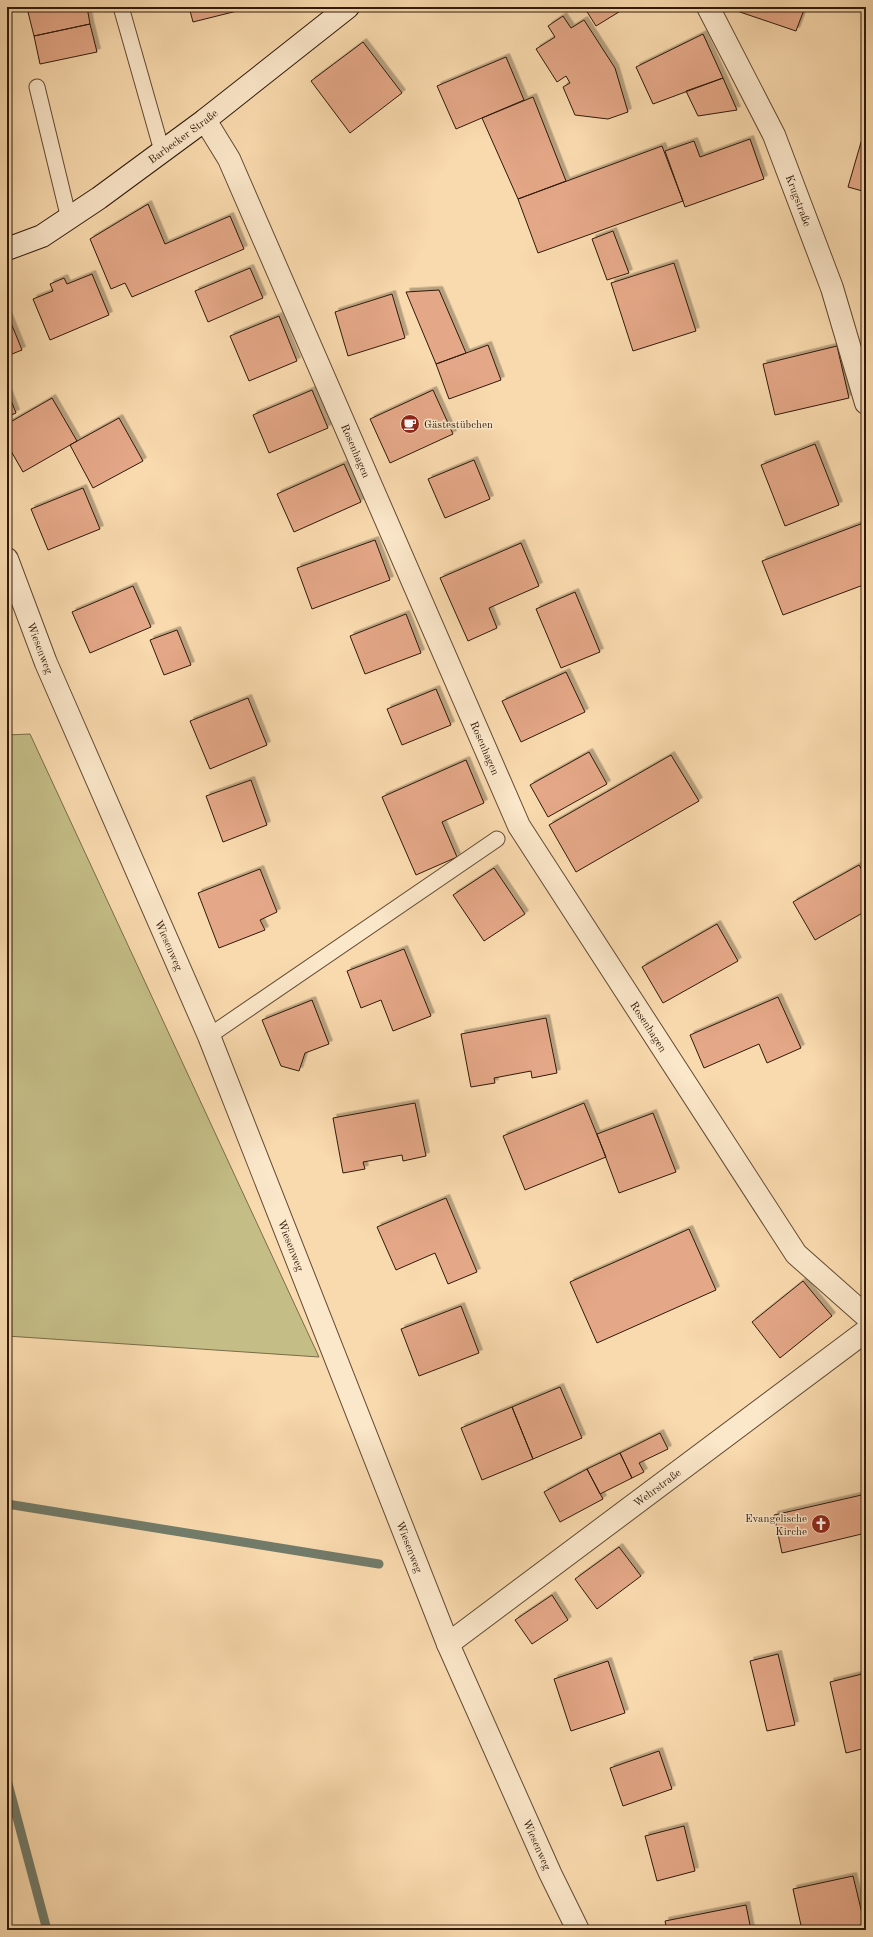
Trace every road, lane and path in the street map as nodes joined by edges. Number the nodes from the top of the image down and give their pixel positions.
1 (121, 7) edge
2 (348, 7) edge
3 (708, 7) edge
4 (37, 87) dead end
5 (205, 120) junction
6 (162, 151) junction
7 (68, 219) junction
8 (7, 249) edge
9 (866, 403) edge
10 (7, 559) edge
11 (497, 839) dead end
12 (209, 1036) junction
13 (866, 1316) edge
14 (866, 1331) edge
15 (448, 1644) junction
16 (578, 1930) edge

1 - 6 lane
2 - 5 street, Barbecker Straße
3 - 9 street, Krugstraße
4 - 7 lane
5 - 6 street, Barbecker Straße
5 - 13 street, Rosenhagen
6 - 7 street, Barbecker Straße
7 - 8 street, Barbecker Straße
10 - 12 street, Wiesenweg
11 - 12 lane
12 - 15 street, Wiesenweg
14 - 15 street, Wehrstraße
15 - 16 street, Wiesenweg

